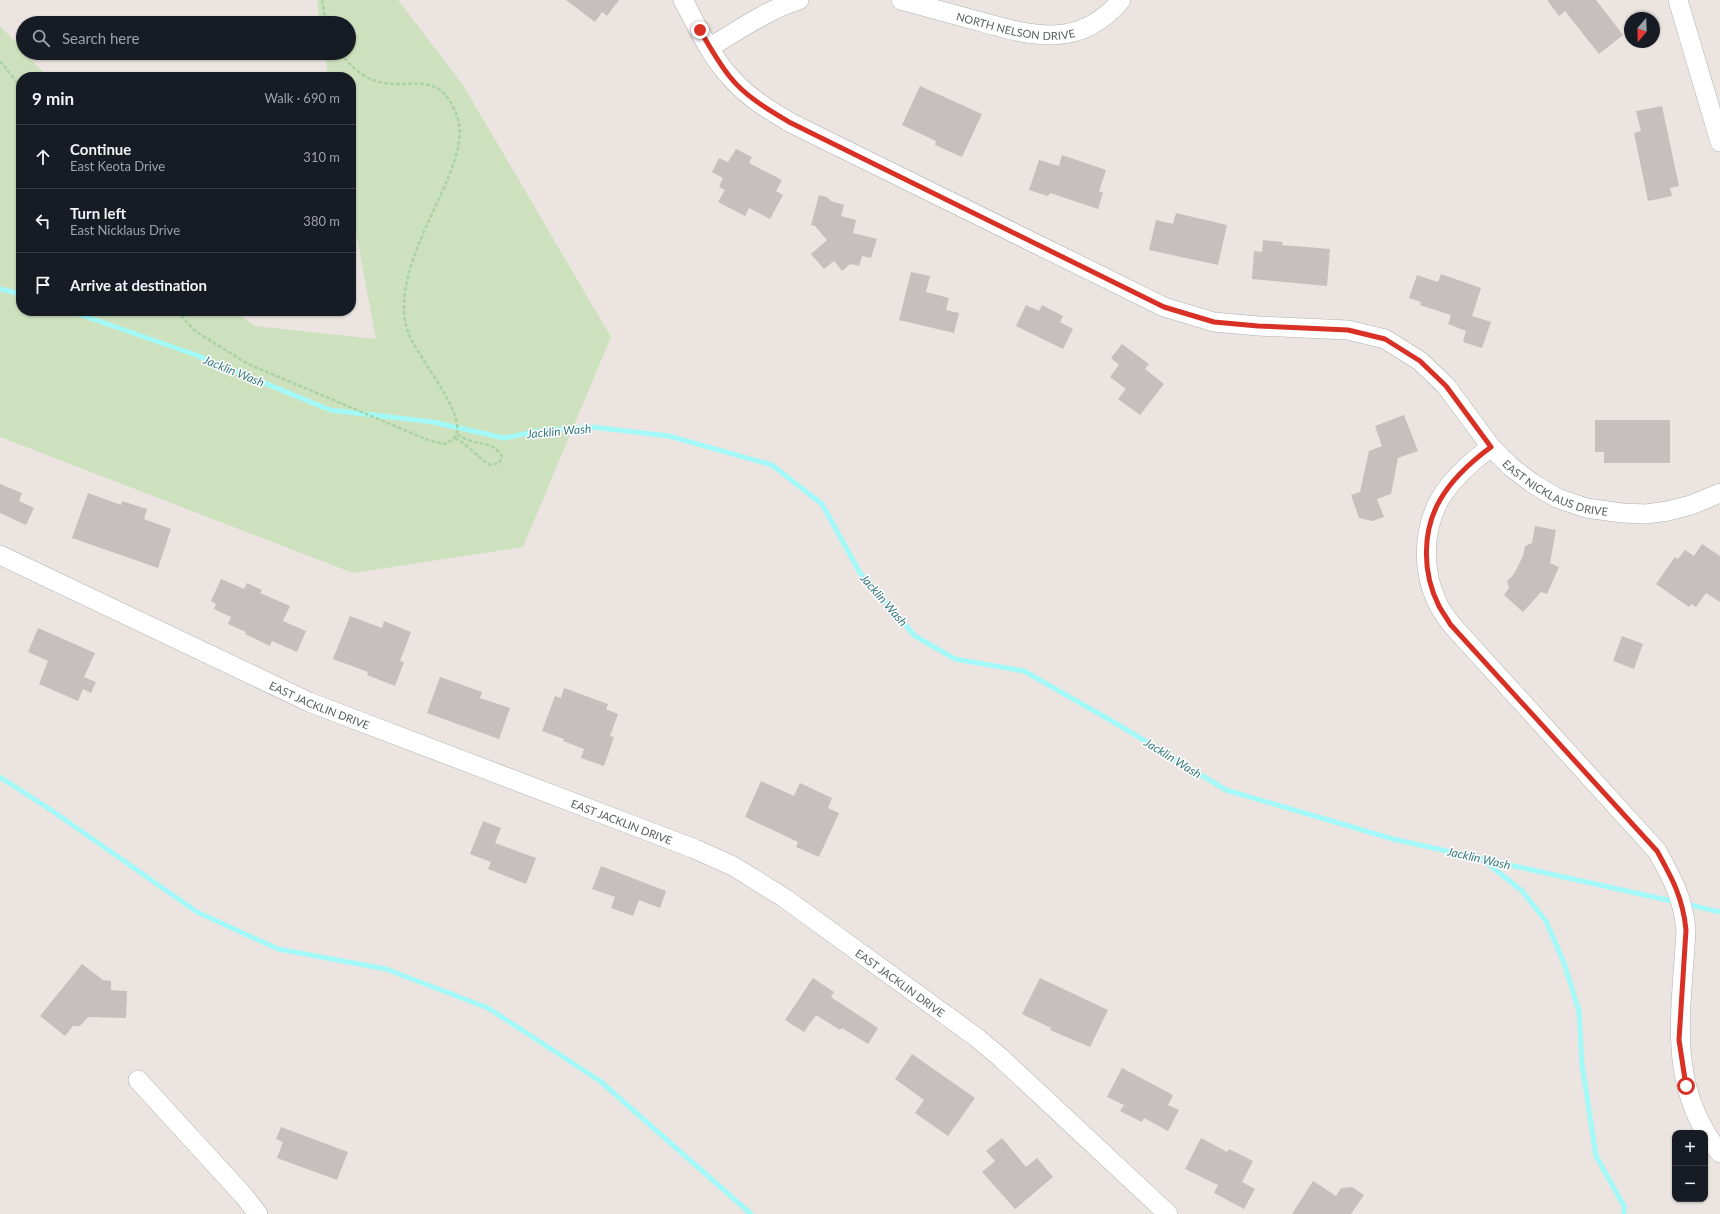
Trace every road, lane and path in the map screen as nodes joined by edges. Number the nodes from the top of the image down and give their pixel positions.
1 (322, 0) edge
2 (683, 0) edge
3 (799, 0) edge
4 (901, 0) edge
5 (1121, 0) edge
6 (1678, 0) edge
7 (325, 16) edge
8 (710, 47) junction
9 (346, 60) edge
10 (0, 61) edge
11 (16, 81) edge
12 (1720, 142) edge
13 (181, 316) edge
14 (456, 434) junction
15 (455, 438) junction
16 (1491, 447) junction
17 (1720, 493) edge
18 (0, 555) edge
19 (138, 1080) dead end
20 (1720, 1153) edge
21 (258, 1214) edge
22 (1168, 1214) edge

1 - 7 path
2 - 8 street, EAST NICKLAUS DRIVE
3 - 8 street
4 - 5 street, NORTH NELSON DRIVE
6 - 12 street
8 - 16 street, EAST NICKLAUS DRIVE
9 - 14 path
10 - 11 path
13 - 15 path
14 - 15 path
14 - 15 path
16 - 17 street, EAST NICKLAUS DRIVE
16 - 20 street
18 - 22 street, EAST JACKLIN DRIVE
19 - 21 street

